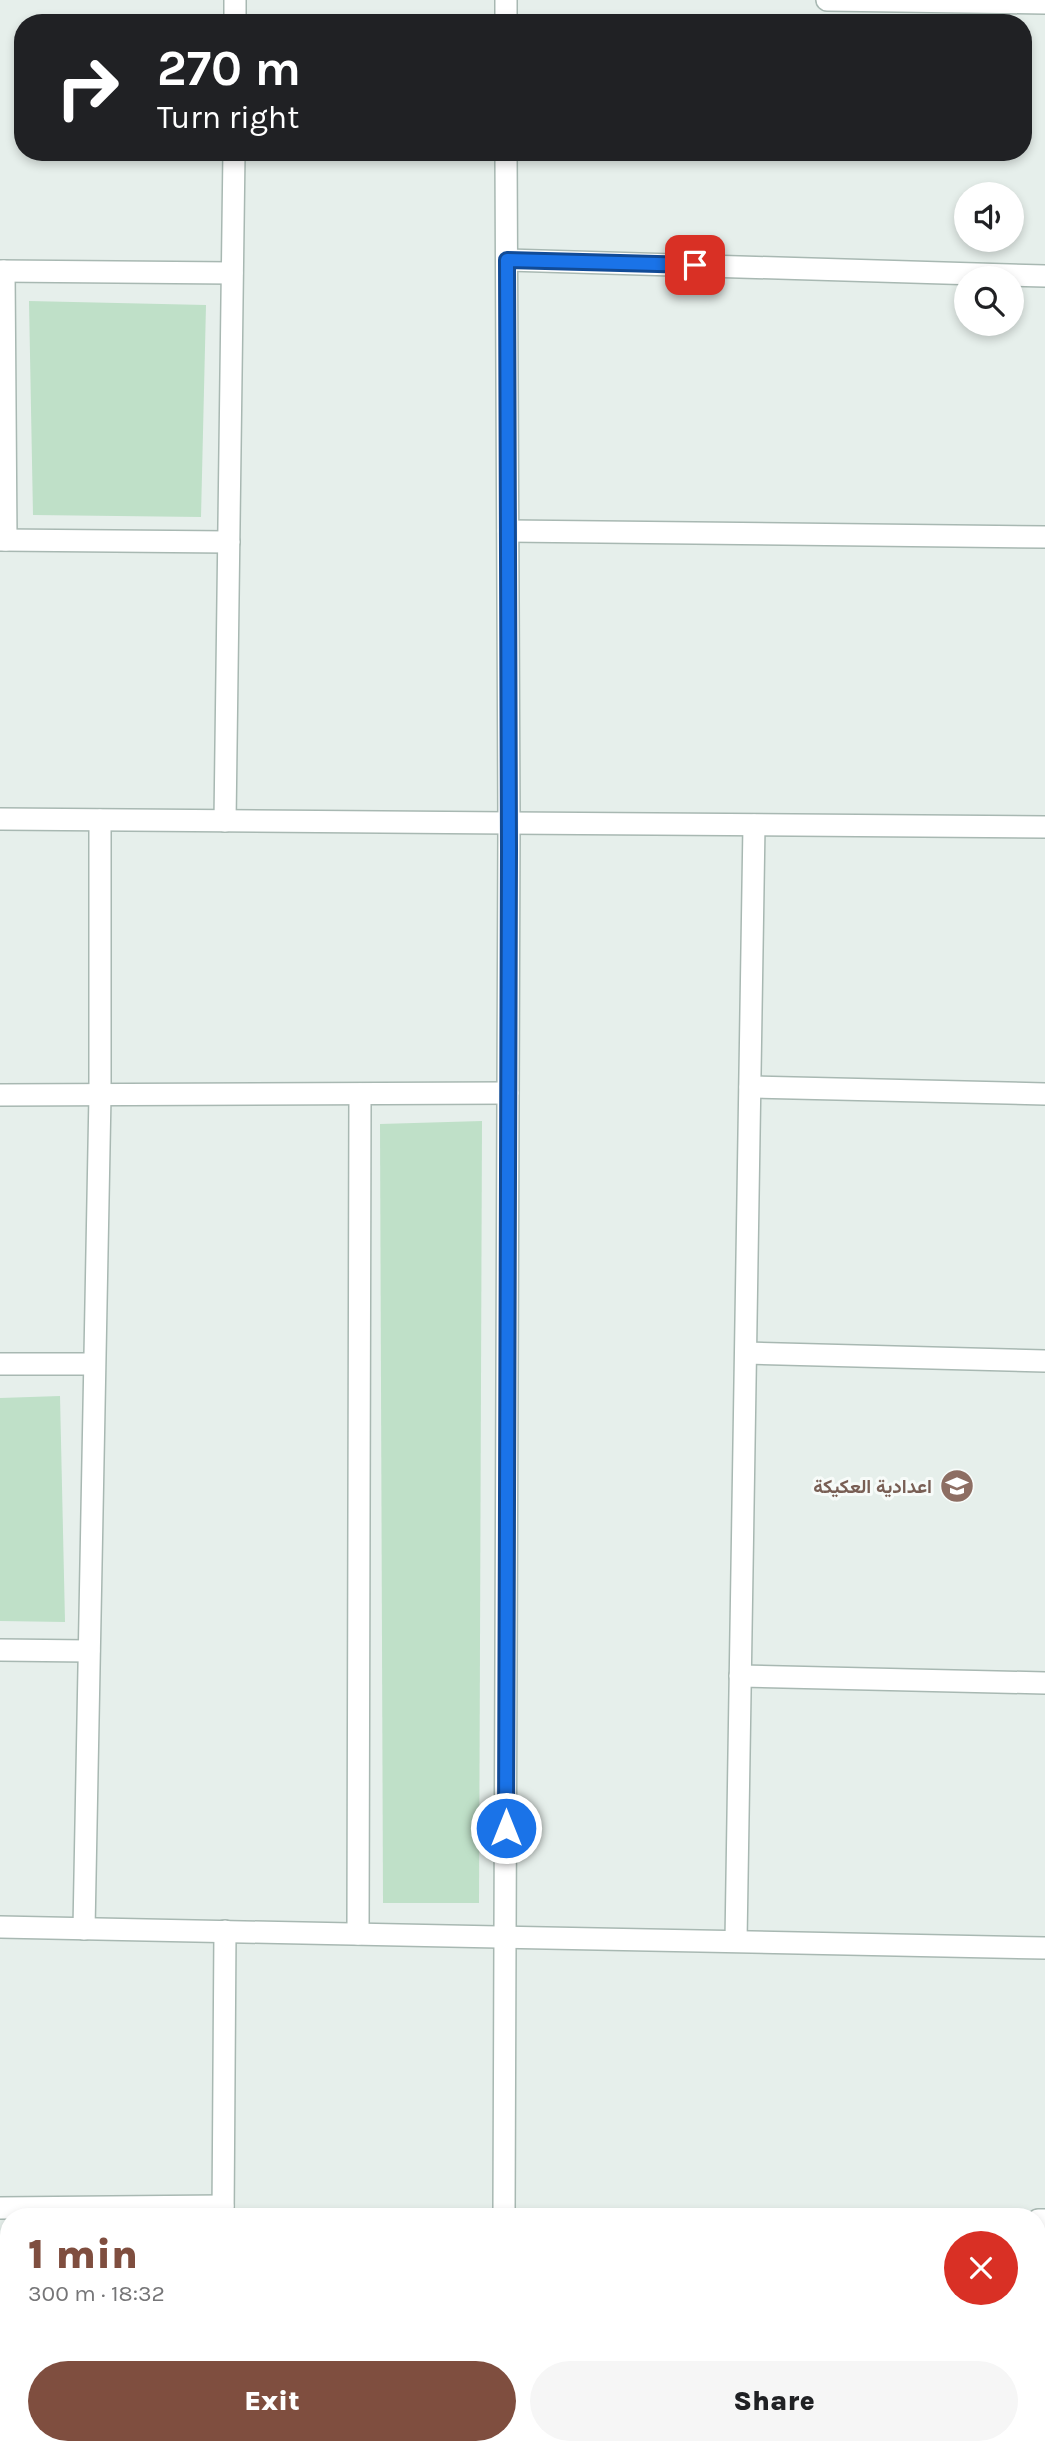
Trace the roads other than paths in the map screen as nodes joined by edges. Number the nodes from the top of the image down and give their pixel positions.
1 (827, 0) edge
2 (1021, 1) edge
3 (1045, 2) edge
4 (234, 161) edge
5 (506, 161) edge
6 (507, 260) junction
7 (2, 271) edge
8 (232, 273) junction
9 (1045, 276) edge
10 (508, 531) junction
11 (1045, 537) edge
12 (3, 540) edge
13 (229, 542) junction
14 (0, 819) edge
15 (100, 820) junction
16 (225, 821) junction
17 (509, 823) junction
18 (754, 825) junction
19 (1045, 827) edge
20 (750, 1087) junction
21 (508, 1093) junction
22 (360, 1094) junction
23 (1045, 1094) edge
24 (0, 1095) edge
25 (100, 1095) junction
26 (746, 1353) junction
27 (1045, 1361) edge
28 (0, 1364) edge
29 (94, 1364) junction
30 (0, 1650) edge
31 (89, 1651) junction
32 (740, 1676) junction
33 (1045, 1683) edge
34 (0, 1927) edge
35 (84, 1929) junction
36 (225, 1931) junction
37 (358, 1934) junction
38 (506, 1937) junction
39 (736, 1941) junction
40 (1045, 1948) edge
41 (223, 2208) edge
42 (504, 2208) edge

1 - 2 street
2 - 3 street
4 - 8 street
5 - 6 street
6 - 9 street
6 - 10 street
7 - 8 street
7 - 12 street
8 - 13 street
10 - 11 street
10 - 17 street
12 - 13 street
13 - 16 street
14 - 15 street
15 - 16 street
15 - 25 street
16 - 17 street
17 - 18 street
17 - 21 street
18 - 19 street
18 - 20 street
20 - 23 street
20 - 26 street
21 - 22 street
21 - 38 street
22 - 25 street
22 - 37 street
24 - 25 street
25 - 29 street
26 - 27 street
26 - 32 street
28 - 29 street
29 - 31 street
30 - 31 street
31 - 35 street
32 - 33 street
32 - 39 street
34 - 35 street
35 - 36 street
36 - 37 street
36 - 41 street
37 - 38 street
38 - 39 street
38 - 42 street
39 - 40 street

